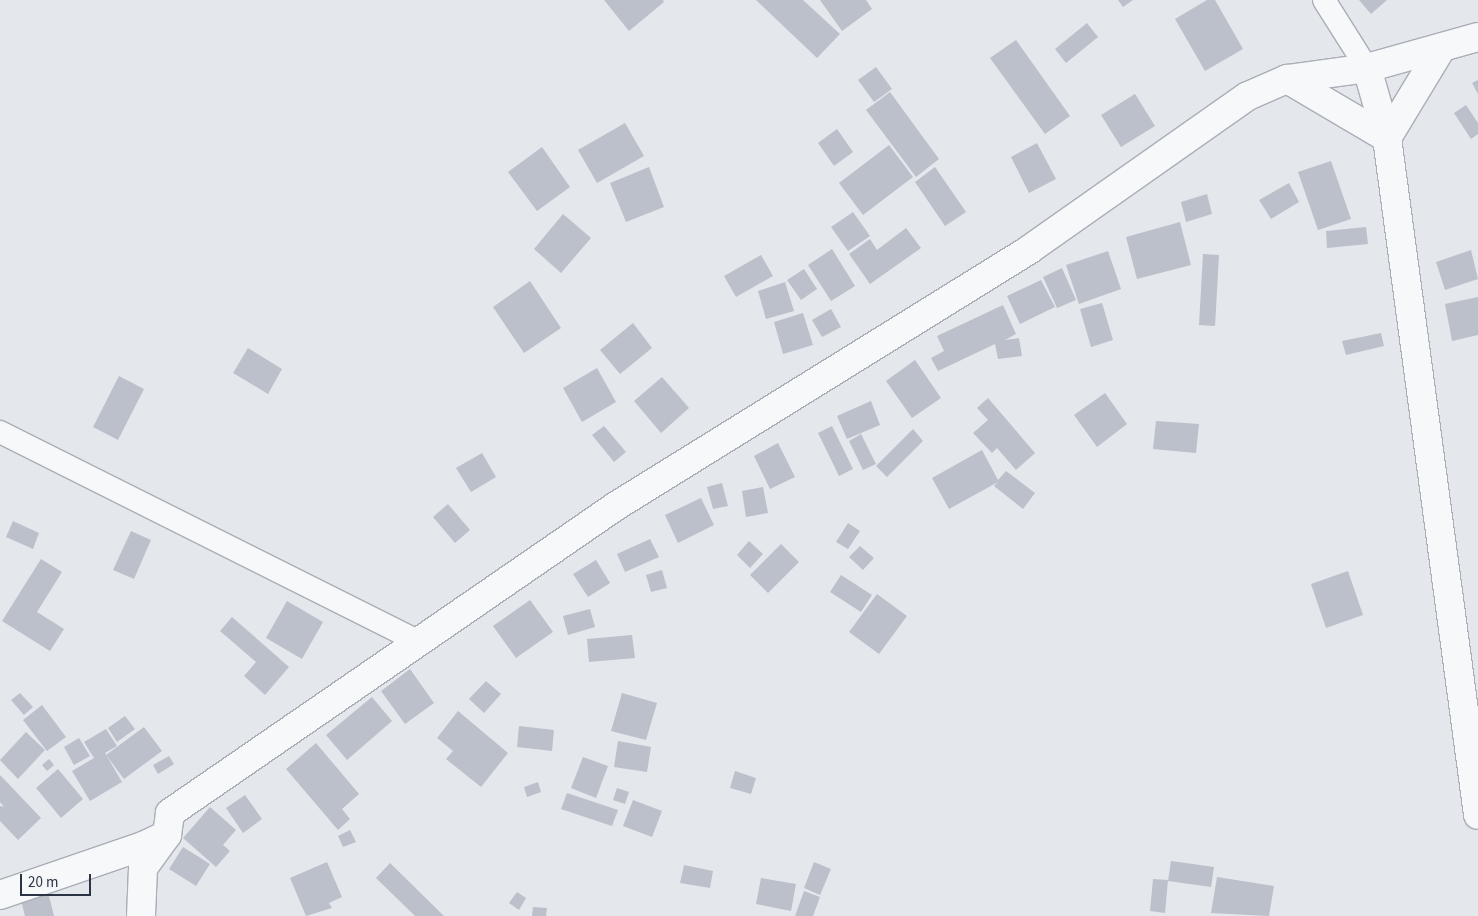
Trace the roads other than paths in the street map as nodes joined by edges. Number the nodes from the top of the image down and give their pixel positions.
1 (1324, 0) edge
2 (1478, 38) edge
3 (1441, 49) junction
4 (1367, 68) junction
5 (1287, 79) junction
6 (1387, 138) junction
7 (0, 432) edge
8 (420, 642) junction
9 (1478, 815) edge
10 (167, 835) junction
11 (0, 895) edge
12 (141, 916) edge

1 - 4 street
2 - 3 street
3 - 4 street
3 - 6 street
4 - 5 street
4 - 6 street
5 - 6 street
5 - 8 street
6 - 9 street
7 - 8 street
8 - 10 street
10 - 11 street
10 - 12 street

